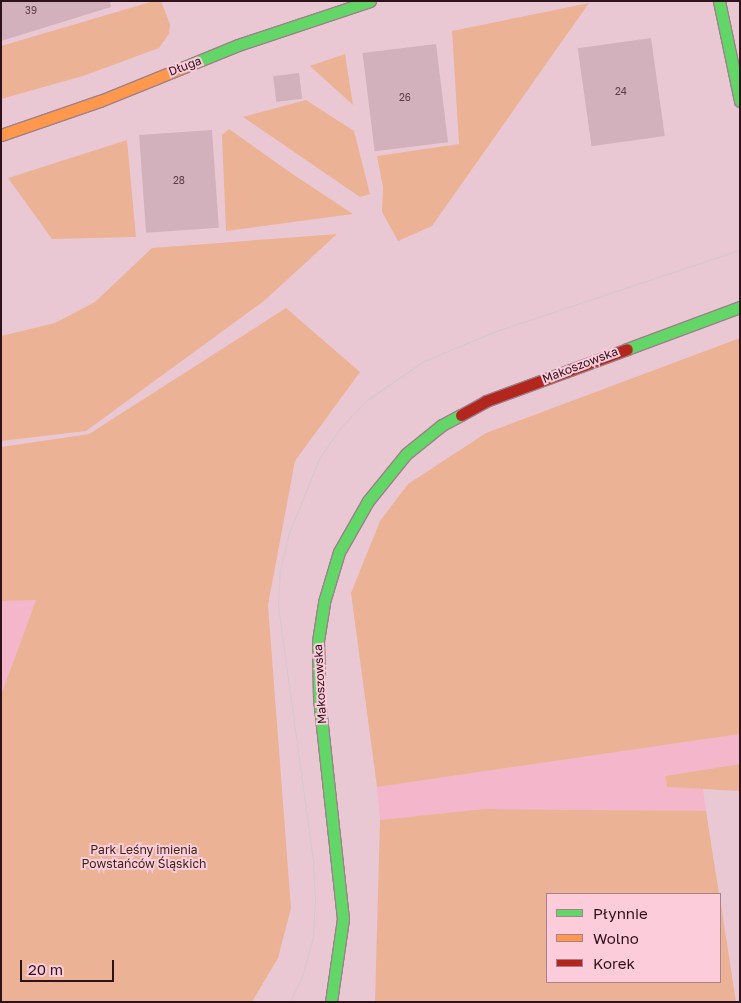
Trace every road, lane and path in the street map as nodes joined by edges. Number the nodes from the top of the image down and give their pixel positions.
1 (370, 1) edge
2 (719, 1) edge
3 (740, 101) edge
4 (1, 135) edge
5 (740, 307) edge
6 (331, 1002) edge

1 - 4 main road, Długa
2 - 3 main road
5 - 6 main road, Makoszowska

